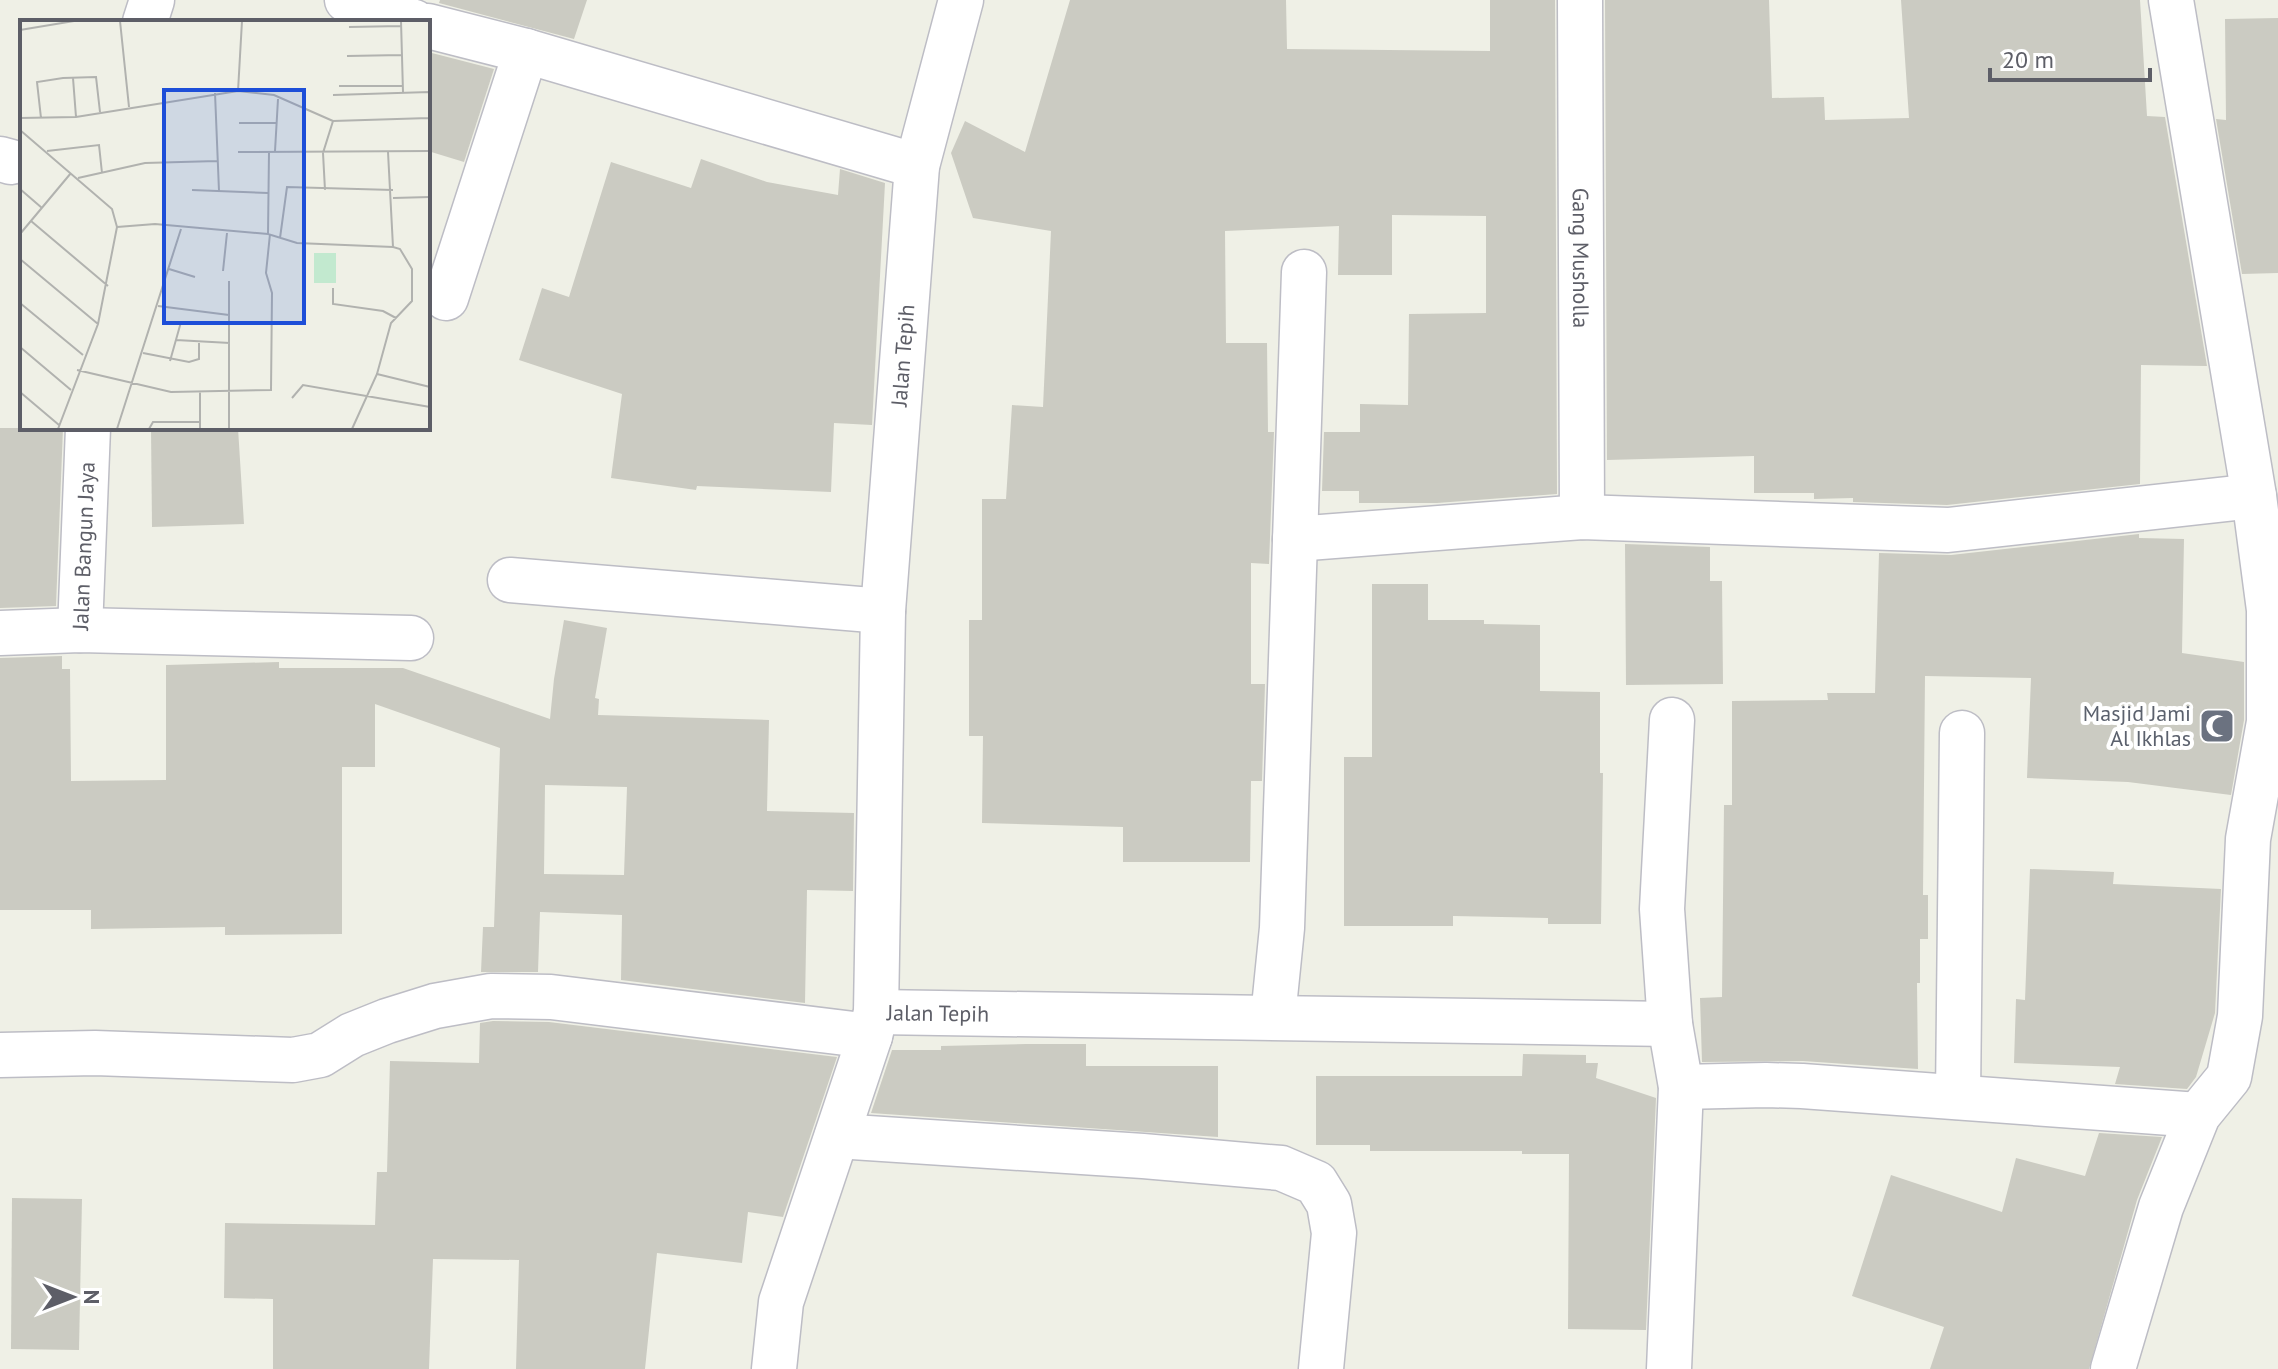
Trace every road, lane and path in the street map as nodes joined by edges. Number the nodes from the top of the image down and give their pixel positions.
1 (152, 0) edge
2 (347, 0) edge
3 (961, 0) edge
4 (1580, 0) edge
5 (2171, 0) edge
6 (146, 20) edge
7 (408, 20) edge
8 (430, 27) edge
9 (526, 51) junction
10 (917, 166) junction
11 (1304, 272) dead end
12 (446, 298) dead end
13 (88, 430) edge
14 (2254, 496) junction
15 (1582, 517) junction
16 (1295, 539) junction
17 (510, 580) dead end
18 (883, 611) junction
19 (80, 630) junction
20 (0, 633) edge
21 (411, 638) dead end
22 (1672, 720) dead end
23 (2274, 722) edge
24 (1962, 733) dead end
25 (1273, 1017) junction
26 (873, 1024) junction
27 (1670, 1024) junction
28 (0, 1055) edge
29 (1681, 1087) junction
30 (1958, 1097) junction
31 (2198, 1115) junction
32 (837, 1136) junction
33 (774, 1369) edge
34 (1321, 1369) edge
35 (1669, 1369) edge
36 (2113, 1369) edge

1 - 6 street
2 - 7 street
3 - 10 street, Jalan Tepih
4 - 15 street, Gang Musholla
5 - 14 street
8 - 9 street
9 - 10 street
9 - 12 street
10 - 18 street, Jalan Tepih
11 - 16 street
13 - 19 street, Jalan Bangun Jaya
14 - 15 street
14 - 23 street
15 - 16 street
16 - 25 street
17 - 18 street
18 - 26 street, Jalan Tepih
19 - 20 street, Jalan Bangun Jaya
19 - 21 street
22 - 27 street
23 - 31 street
24 - 30 street
25 - 26 street, Jalan Tepih
25 - 27 street, Jalan Tepih
26 - 28 street
26 - 32 street
27 - 29 street
29 - 30 street
29 - 35 street
30 - 31 street
31 - 36 street
32 - 33 street
32 - 34 street

